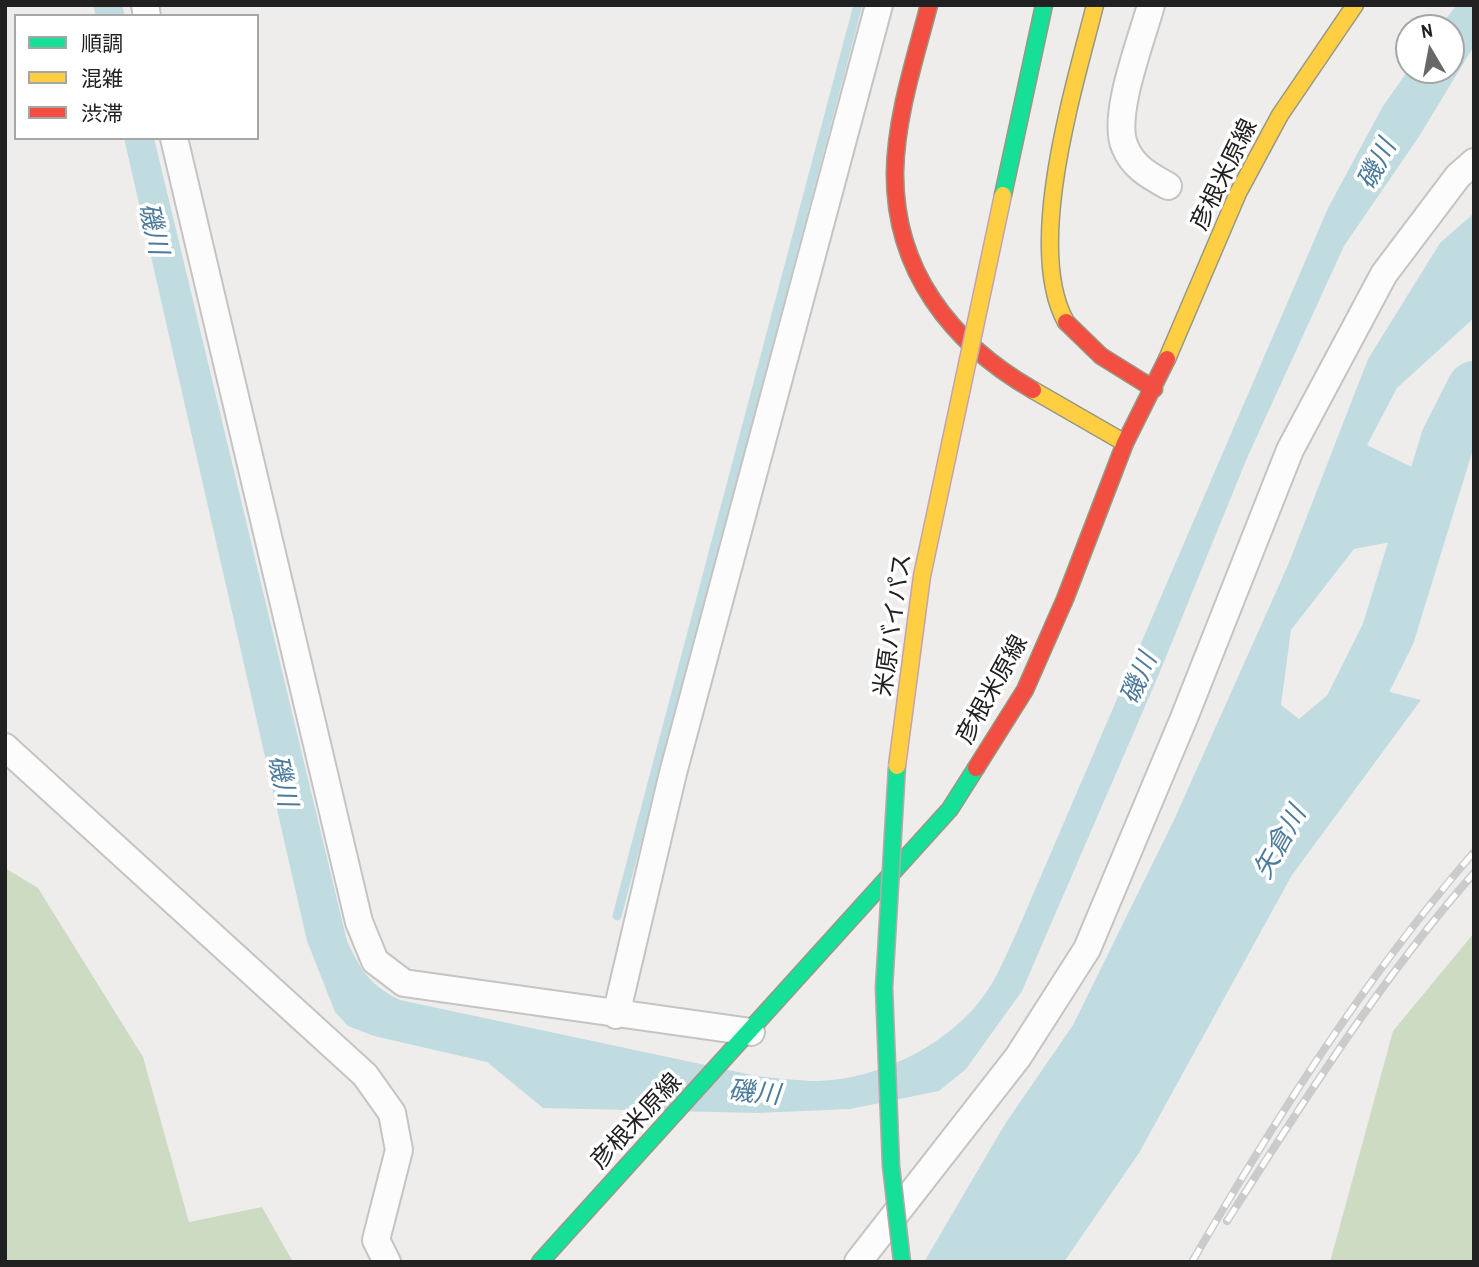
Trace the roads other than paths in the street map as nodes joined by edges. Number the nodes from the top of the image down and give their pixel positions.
1 (879, 5) edge
2 (929, 5) edge
3 (1044, 5) edge
4 (1095, 5) edge
5 (1151, 5) edge
6 (1355, 5) edge
7 (174, 140) edge
8 (1474, 162) edge
9 (1168, 186) dead end
10 (1154, 389) junction
11 (1125, 443) junction
12 (5, 747) edge
13 (616, 1015) junction
14 (751, 1032) junction
15 (387, 1262) edge
16 (540, 1262) edge
17 (858, 1262) edge
18 (902, 1262) edge

1 - 13 street
2 - 11 main road
3 - 18 main road, 米原バイパス, bridge
4 - 10 main road
5 - 9 street
6 - 10 main road, 彦根米原線
7 - 13 street
8 - 17 street
10 - 11 main road, 彦根米原線
11 - 14 main road, 彦根米原線
12 - 15 street
13 - 14 street
14 - 16 main road, 彦根米原線

